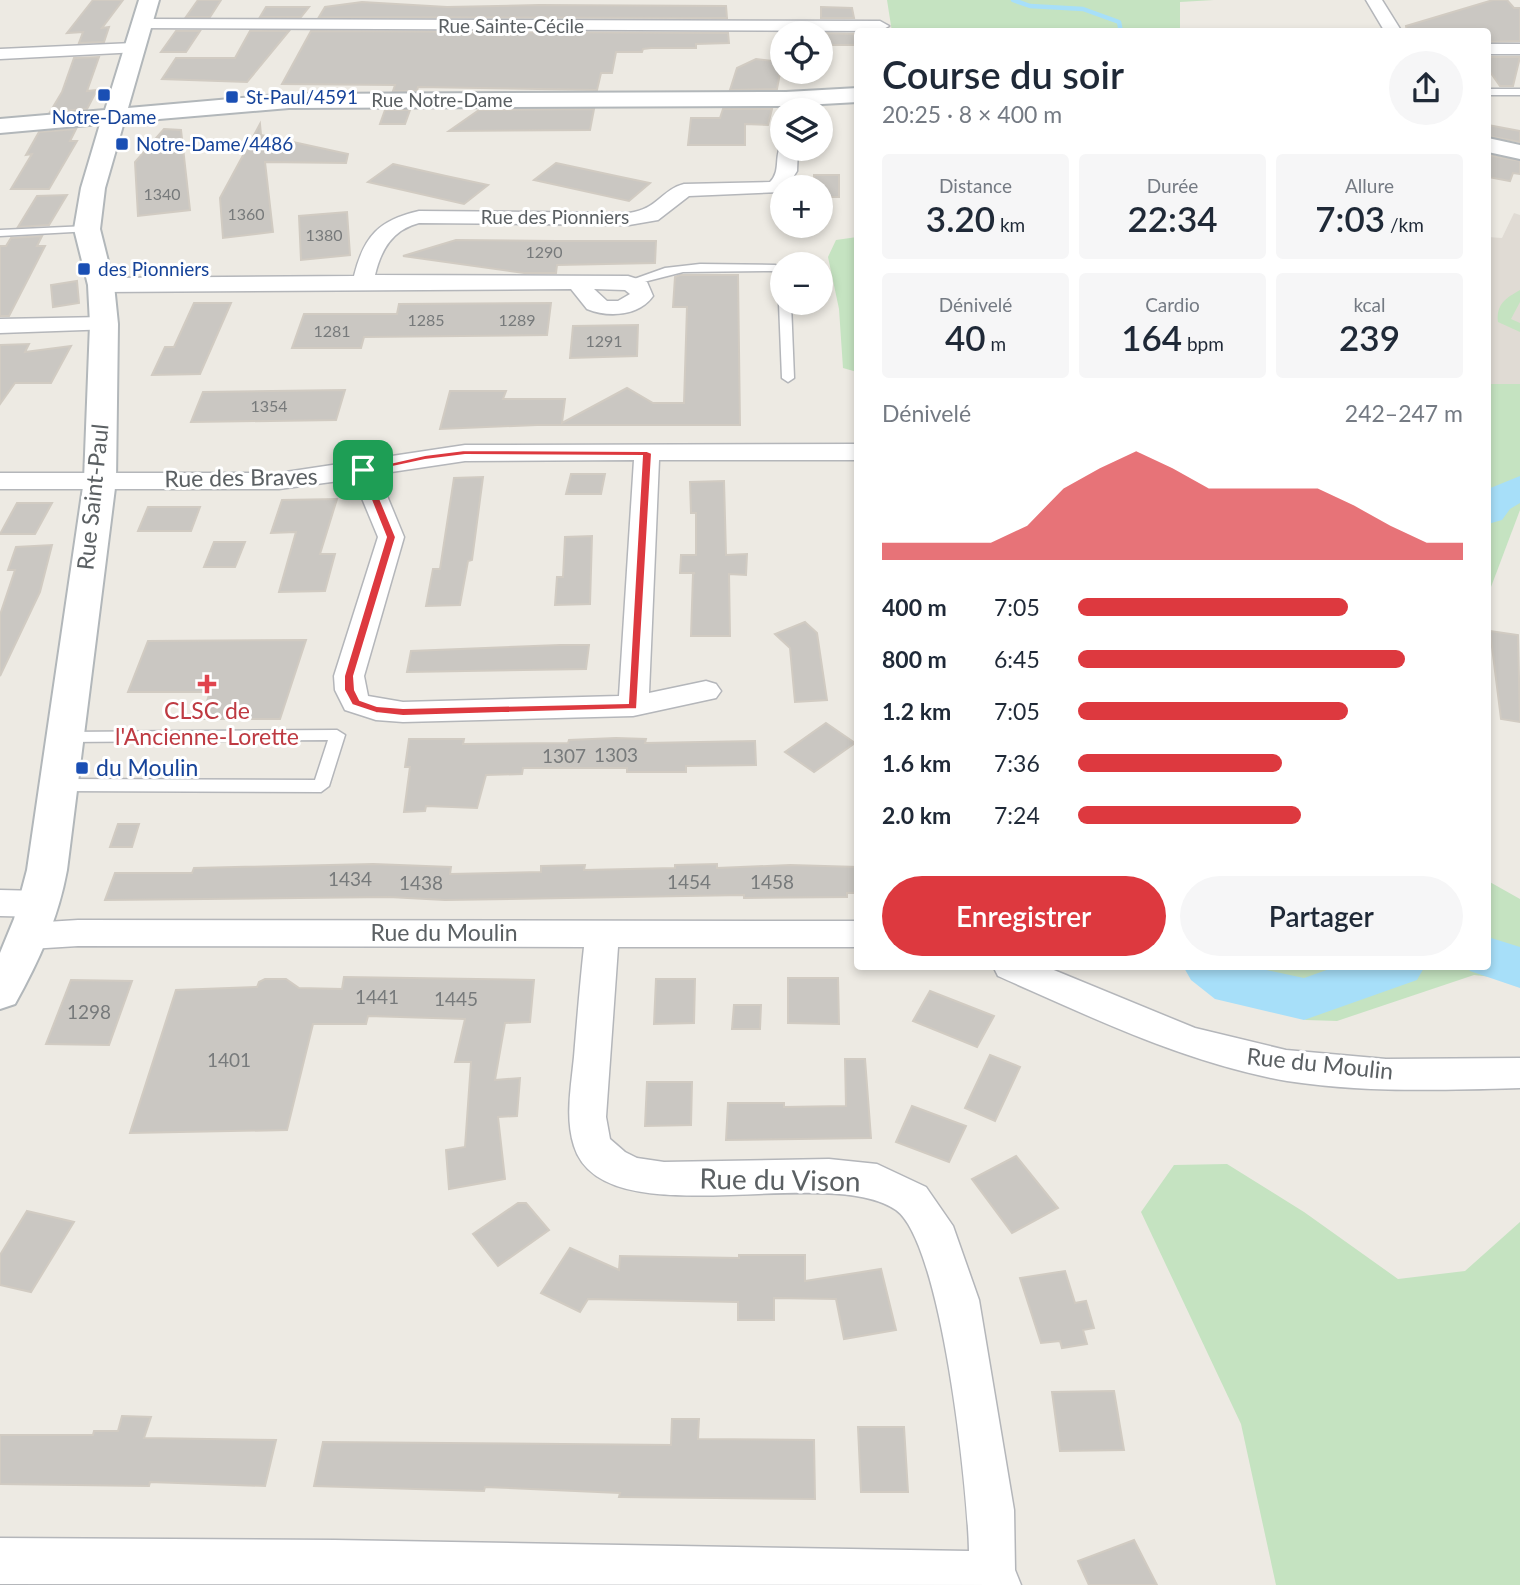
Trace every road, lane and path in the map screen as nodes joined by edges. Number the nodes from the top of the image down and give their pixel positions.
1 (149, 0) edge
2 (1374, 0) edge
3 (142, 24) junction
4 (880, 24) edge
5 (1392, 28) edge
6 (134, 48) junction
7 (1491, 49) edge
8 (1520, 49) edge
9 (0, 54) edge
10 (1491, 92) edge
11 (1520, 92) edge
12 (854, 95) edge
13 (829, 98) edge
14 (854, 100) edge
15 (833, 101) edge
16 (770, 103) edge
17 (119, 104) junction
18 (0, 126) edge
19 (1491, 146) edge
20 (1520, 152) edge
21 (788, 161) edge
22 (88, 229) junction
23 (0, 233) edge
24 (770, 268) edge
25 (363, 282) junction
26 (628, 283) joint
27 (101, 285) junction
28 (785, 315) edge
29 (104, 324) junction
30 (0, 327) edge
31 (788, 378) dead end
32 (854, 452) edge
33 (647, 453) junction
34 (363, 470) junction
35 (100, 480) junction
36 (0, 481) edge
37 (706, 691) dead end
38 (633, 706) junction
39 (66, 737) junction
40 (59, 785) junction
41 (0, 902) edge
42 (41, 904) junction
43 (602, 933) junction
44 (854, 934) edge
45 (30, 936) junction
46 (1019, 970) edge
47 (0, 992) edge
48 (1520, 1073) edge
49 (0, 1561) edge
50 (995, 1580) edge

1 - 3 street, Rue Saint-Paul
2 - 5 street
3 - 4 street, Rue Sainte-Cécile
3 - 6 street, Rue Saint-Paul
6 - 9 street
6 - 17 street, Rue Saint-Paul
7 - 8 street
10 - 11 lane
12 - 13 street, Rue Notre-Dame
14 - 15 street, Rue Notre-Dame
16 - 17 street, Rue Notre-Dame
17 - 18 street, Rue Notre-Dame
17 - 22 street, Rue Saint-Paul
19 - 20 street
21 - 25 street, Rue des Pionniers
22 - 23 lane
22 - 27 street, Rue Saint-Paul
24 - 26 lane
25 - 26 street
25 - 27 street
27 - 29 street, Rue Saint-Paul
28 - 31 lane
29 - 30 street
29 - 35 street, Rue Saint-Paul
32 - 33 street, Rue des Braves
33 - 34 street, Rue des Braves
33 - 38 street
34 - 35 street, Rue des Braves
34 - 38 street
35 - 36 street, Rue des Braves
35 - 39 street, Rue Saint-Paul
37 - 38 street
39 - 40 street, Rue Saint-Paul
39 - 40 lane
40 - 42 street, Rue Saint-Paul
41 - 42 street
42 - 45 street, Rue Saint-Paul
43 - 44 street, Rue du Moulin
43 - 45 street, Rue du Moulin
43 - 50 street, Rue du Vison
45 - 47 street, Rue Saint-Paul
46 - 48 street, Rue du Moulin
49 - 50 street

